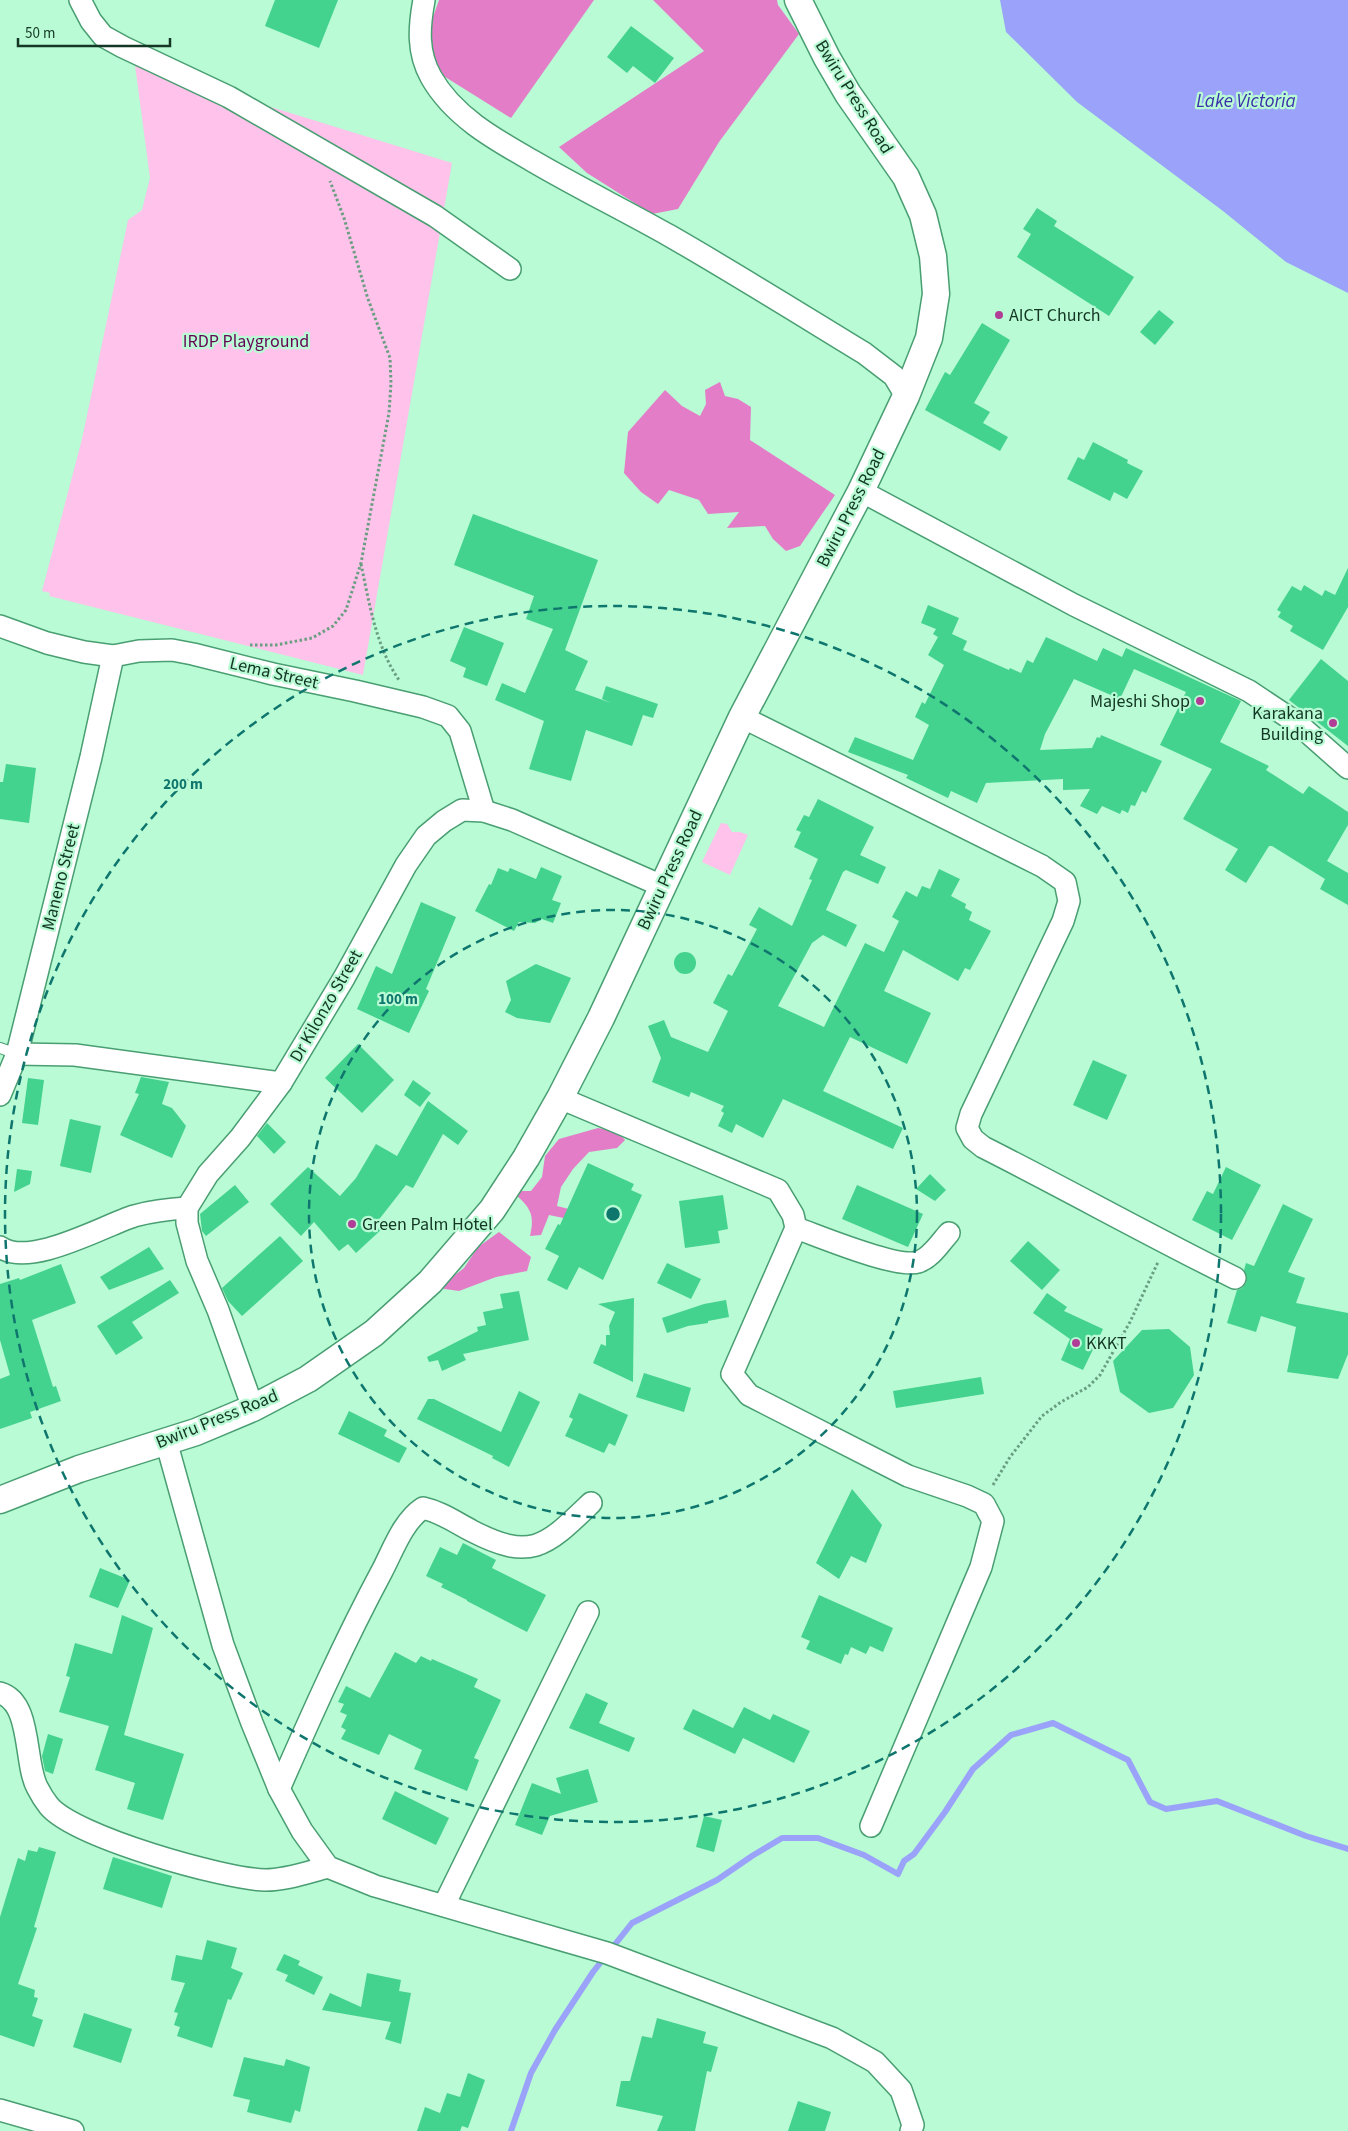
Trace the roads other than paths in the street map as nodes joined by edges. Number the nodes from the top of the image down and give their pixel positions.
1 (80, 0) edge
2 (424, 0) edge
3 (798, 0) edge
4 (510, 268) dead end
5 (906, 396) junction
6 (861, 491) junction
7 (0, 626) edge
8 (113, 656) junction
9 (742, 717) junction
10 (1348, 768) edge
11 (484, 811) junction
12 (662, 886) junction
13 (6, 1055) edge
14 (281, 1083) junction
15 (0, 1096) edge
16 (560, 1098) junction
17 (187, 1208) junction
18 (796, 1228) junction
19 (948, 1233) dead end
20 (0, 1247) edge
21 (1235, 1278) dead end
22 (253, 1408) junction
23 (166, 1441) junction
24 (0, 1500) edge
25 (591, 1503) dead end
26 (588, 1612) dead end
27 (0, 1693) edge
28 (279, 1789) junction
29 (871, 1826) dead end
30 (328, 1867) junction
31 (444, 1905) junction
32 (0, 2110) edge
33 (73, 2131) edge
34 (911, 2131) edge

1 - 4 street
2 - 5 street
3 - 5 street, Bwiru Press Road
5 - 6 street, Bwiru Press Road
6 - 9 street, Bwiru Press Road
6 - 10 street
7 - 8 street, Lema Street
8 - 11 street, Lema Street
8 - 13 street, Maneno Street
9 - 12 street, Bwiru Press Road
9 - 21 street
11 - 12 street, Dr Kilonzo Street
11 - 14 street, Dr Kilonzo Street
12 - 16 street, Bwiru Press Road
13 - 14 street
13 - 15 street, Maneno Street
14 - 17 street, Dr Kilonzo Street
16 - 18 street
16 - 22 street, Bwiru Press Road
17 - 20 street
17 - 22 street
18 - 19 street
18 - 29 street
22 - 23 street, Bwiru Press Road
23 - 24 street, Bwiru Press Road
23 - 28 street
25 - 28 street
26 - 31 street
27 - 30 street
28 - 30 street
30 - 31 street
31 - 34 street
32 - 33 street

